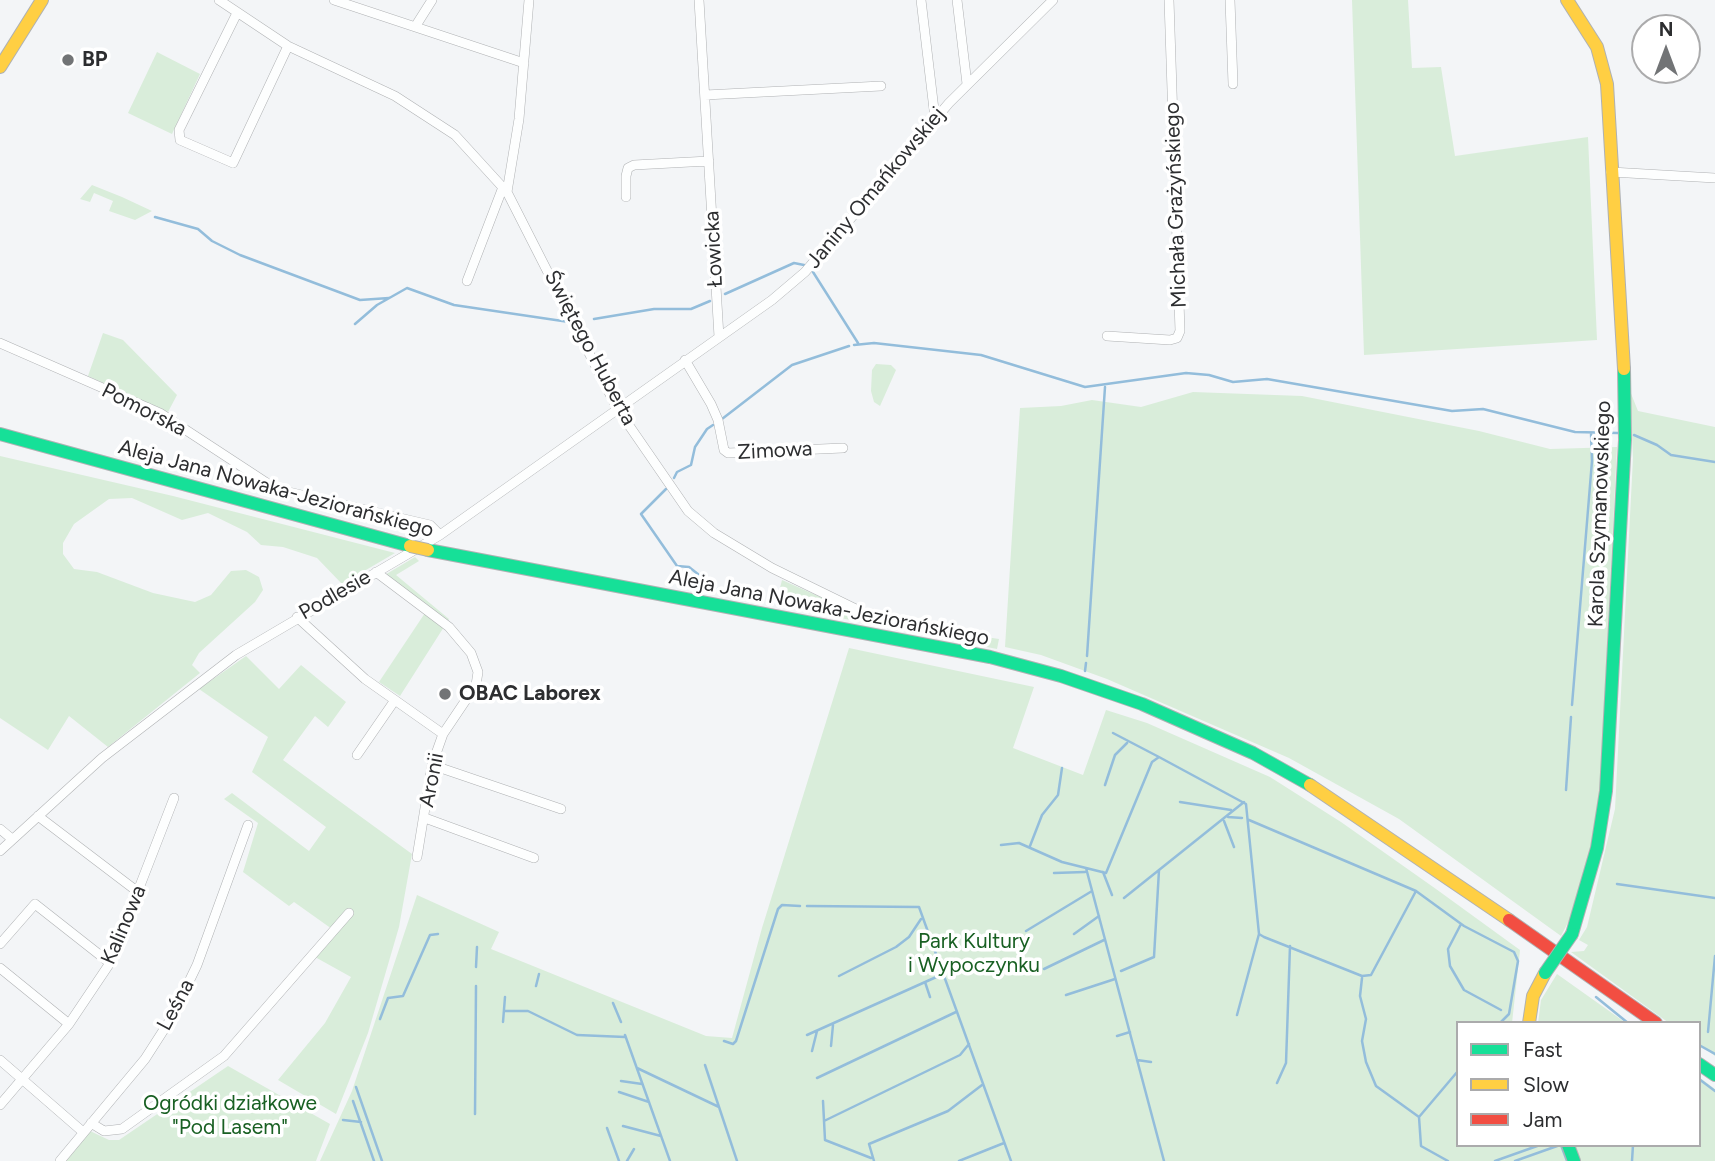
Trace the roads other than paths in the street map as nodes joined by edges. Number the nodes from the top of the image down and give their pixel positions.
1 (42, 0) edge
2 (219, 0) edge
3 (334, 0) edge
4 (432, 0) edge
5 (529, 0) edge
6 (699, 0) edge
7 (921, 0) edge
8 (957, 0) edge
9 (1053, 0) edge
10 (1169, 0) edge
11 (1230, 0) edge
12 (1567, 0) edge
13 (237, 13) junction
14 (415, 27) junction
15 (288, 46) junction
16 (524, 63) junction
17 (0, 67) edge
18 (967, 84) junction
19 (1233, 84) dead end
20 (881, 86) dead end
21 (705, 94) junction
22 (935, 117) junction
23 (709, 161) junction
24 (1611, 172) junction
25 (1715, 178) edge
26 (505, 189) junction
27 (626, 197) dead end
28 (467, 281) dead end
29 (1107, 336) dead end
30 (719, 337) junction
31 (0, 343) edge
32 (685, 360) junction
33 (617, 408) junction
34 (0, 434) edge
35 (33, 443) junction
36 (0, 444) edge
37 (843, 448) dead end
38 (440, 535) junction
39 (376, 572) junction
40 (862, 612) dead end
41 (297, 617) junction
42 (395, 700) junction
43 (443, 734) junction
44 (357, 755) dead end
45 (432, 765) junction
46 (173, 798) dead end
47 (561, 808) dead end
48 (38, 816) junction
49 (425, 818) junction
50 (248, 825) dead end
51 (0, 829) edge
52 (12, 839) junction
53 (0, 851) edge
54 (417, 857) dead end
55 (534, 858) dead end
56 (138, 892) junction
57 (349, 914) dead end
58 (0, 944) edge
59 (110, 963) junction
60 (0, 968) edge
61 (1584, 975) junction
62 (1529, 1021) edge
63 (1639, 1021) edge
64 (1653, 1021) edge
65 (69, 1024) junction
66 (0, 1060) edge
67 (22, 1079) junction
68 (0, 1105) edge
69 (91, 1124) junction
70 (83, 1132) junction
71 (60, 1161) edge

1 - 17 main road
2 - 13 street, Świętego Huberta
3 - 14 street
4 - 14 street
5 - 16 street
6 - 21 street, Łowicka
7 - 22 street
8 - 18 street
9 - 18 street, Janiny Omańkowskiej
10 - 29 street, Michała Grażyńskiego
11 - 19 street
12 - 24 main road, Karola Szymanowskiego
13 - 15 street, Świętego Huberta
13 - 15 street
14 - 16 street
15 - 26 street, Świętego Huberta
16 - 26 street
18 - 22 street, Janiny Omańkowskiej
20 - 21 street
21 - 23 street, Łowicka
22 - 30 street, Janiny Omańkowskiej
23 - 27 street
23 - 30 street, Łowicka
24 - 25 street
24 - 62 main road, Karola Szymanowskiego, bridge
26 - 28 street
26 - 33 street, Świętego Huberta
30 - 32 street, Janiny Omańkowskiej
31 - 38 street, Pomorska
32 - 33 street, Podlesie
32 - 37 street, Zimowa
33 - 38 street, Podlesie
33 - 40 street, Świętego Huberta
34 - 35 main road, Aleja Jana Nowaka-Jeziorańskiego
35 - 36 main road
35 - 61 main road, Aleja Jana Nowaka-Jeziorańskiego, bridge
38 - 39 street, Podlesie
39 - 41 street, Podlesie
39 - 43 street, Aronii
41 - 42 street
41 - 48 street, Podlesie
42 - 43 street
42 - 44 street
43 - 45 street, Aronii
45 - 47 street
45 - 49 street, Aronii
46 - 56 street, Kalinowa
48 - 52 street, Podlesie
48 - 56 street
49 - 54 street, Aronii
49 - 55 street
50 - 69 street, Leśna
51 - 52 street
52 - 53 street, Podlesie
56 - 59 street, Kalinowa
57 - 69 street
58 - 59 street
59 - 65 street, Kalinowa
60 - 65 street
61 - 63 main road, Aleja Jana Nowaka-Jeziorańskiego
61 - 64 main road, Aleja Jana Nowaka-Jeziorańskiego
65 - 67 street, Kalinowa
66 - 67 street
67 - 68 street, Kalinowa
67 - 70 street
69 - 70 street, Leśna
70 - 71 street, Leśna

